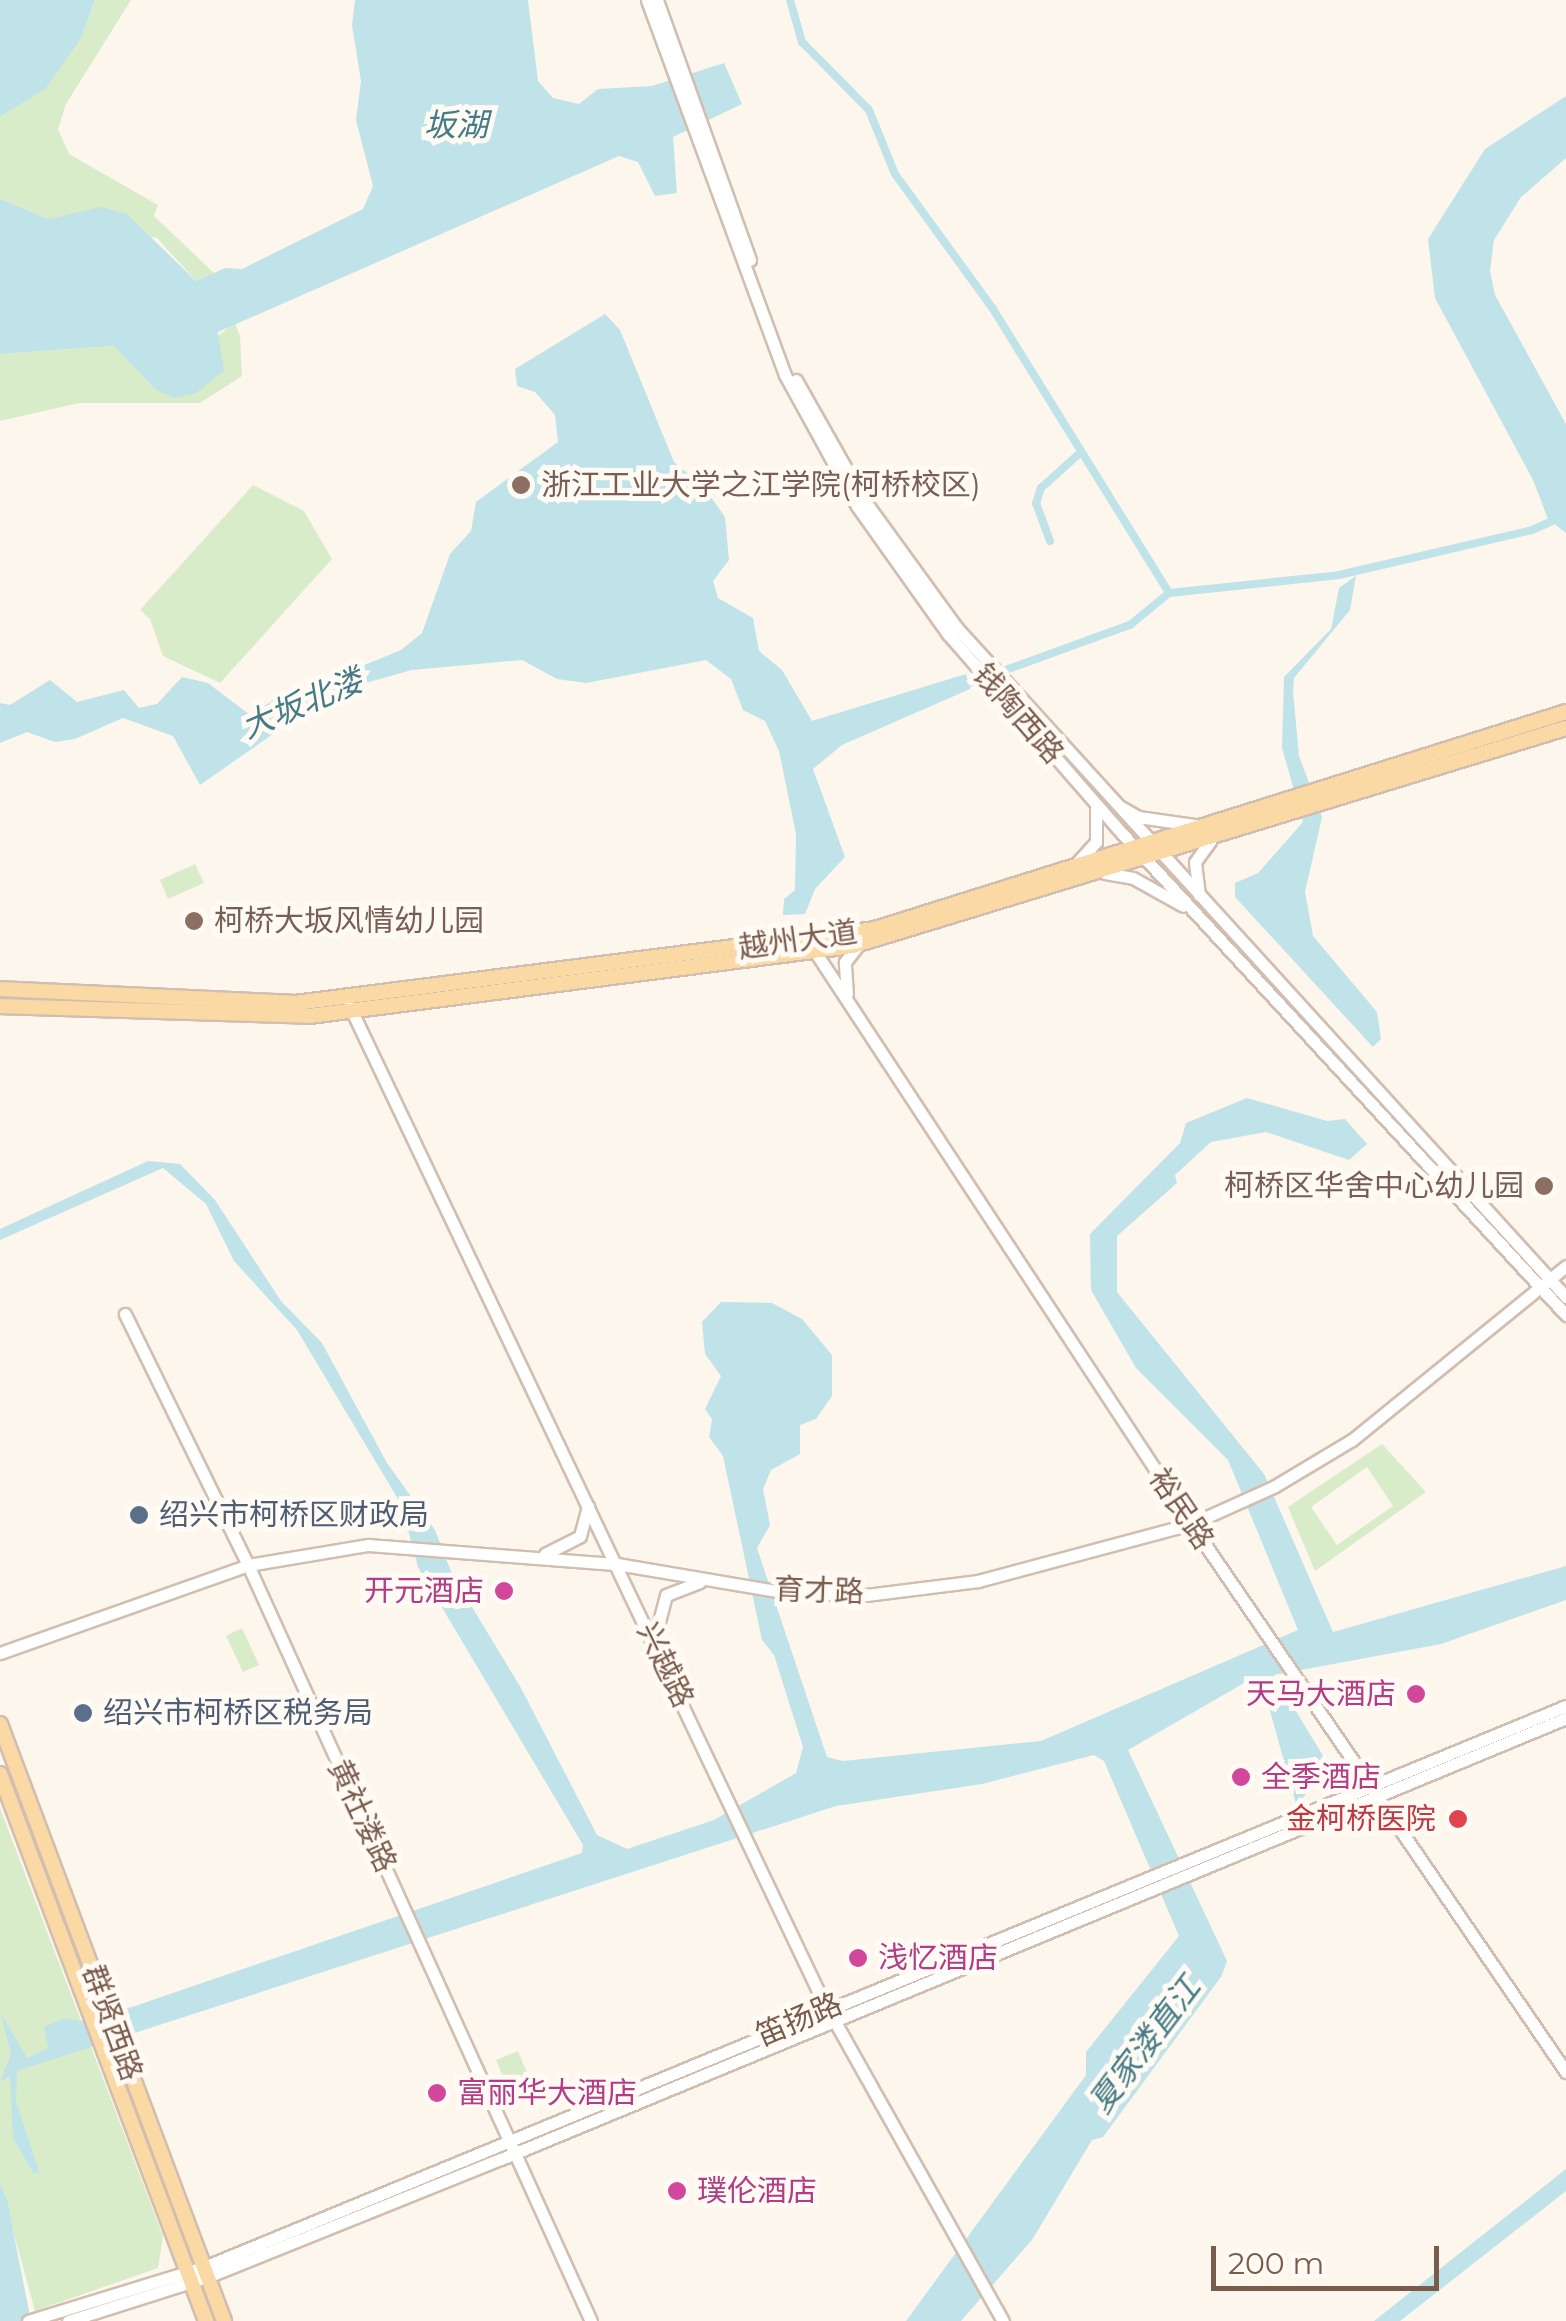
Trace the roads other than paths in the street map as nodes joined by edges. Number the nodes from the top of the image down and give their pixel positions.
1 (647, 0) edge
2 (656, 0) edge
3 (678, 74) junction
4 (996, 682) junction
5 (1566, 712) edge
6 (1566, 728) edge
7 (1322, 796) junction
8 (1092, 799) junction
9 (1110, 801) junction
10 (1291, 806) junction
11 (1203, 825) junction
12 (1210, 841) junction
13 (1140, 844) junction
14 (1153, 859) junction
15 (1076, 864) junction
16 (1105, 873) junction
17 (1206, 907) junction
18 (1206, 924) junction
19 (859, 944) junction
20 (811, 945) junction
21 (0, 990) edge
22 (349, 1005) junction
23 (0, 1006) edge
24 (854, 1012) junction
25 (1566, 1266) edge
26 (1546, 1283) junction
27 (1566, 1296) edge
28 (125, 1314) dead end
29 (1566, 1315) edge
30 (588, 1502) junction
31 (1191, 1524) junction
32 (540, 1556) junction
33 (617, 1564) junction
34 (248, 1566) junction
35 (707, 1580) junction
36 (656, 1646) junction
37 (0, 1653) edge
38 (1566, 1706) edge
39 (1566, 1718) edge
40 (0, 1724) edge
41 (0, 1774) edge
42 (1379, 1790) junction
43 (1154, 1884) junction
44 (828, 2008) junction
45 (101, 2014) junction
46 (836, 2024) junction
47 (1566, 2072) edge
48 (512, 2139) junction
49 (518, 2152) junction
50 (198, 2274) junction
51 (28, 2321) edge
52 (68, 2321) edge
53 (206, 2321) edge
54 (224, 2321) edge
55 (591, 2321) edge
56 (1003, 2321) edge

1 - 3 street, 钱陶西路
2 - 3 street, 钱陶西路
3 - 4 street, 钱陶西路
4 - 8 street, 钱陶西路
4 - 9 street, 钱陶西路
5 - 7 main road, 越州大道
6 - 7 main road, 越州大道
7 - 10 main road, 越州大道
8 - 13 street, 钱陶西路
8 - 15 street
9 - 11 street
9 - 13 street, 钱陶西路
10 - 11 main road, 越州大道
10 - 12 main road, 越州大道
11 - 13 main road, 越州大道
12 - 14 main road, 越州大道
12 - 17 street
13 - 14 street, 钱陶西路
13 - 15 main road, 越州大道
14 - 16 main road, 越州大道
14 - 17 street, 钱陶西路
14 - 18 street, 钱陶西路
15 - 20 main road, 越州大道
16 - 18 street
16 - 19 main road, 越州大道
17 - 26 street, 钱陶西路
18 - 26 street, 钱陶西路
19 - 20 main road, 越州大道
19 - 24 street
20 - 22 main road, 越州大道
20 - 24 street, 裕民路
21 - 22 main road, 越州大道
22 - 23 main road, 越州大道
22 - 30 street, 兴越路
24 - 31 street, 裕民路
25 - 26 street, 育才路
26 - 27 street, 钱陶西路
26 - 29 street, 钱陶西路
26 - 31 street, 育才路
28 - 34 street, 黄社溇路
30 - 32 street
30 - 33 street, 兴越路
31 - 35 street, 育才路
31 - 42 street, 裕民路
32 - 33 street, 育才路
32 - 34 street, 育才路
33 - 35 street, 育才路
33 - 36 street, 兴越路
34 - 37 street, 育才路
34 - 48 street, 黄社溇路
35 - 36 street
36 - 44 street, 兴越路
38 - 42 street, 笛扬路
39 - 42 street, 笛扬路
40 - 45 main road, 群贤西路
41 - 45 main road, 群贤西路
42 - 43 street, 笛扬路
42 - 47 street, 裕民路
43 - 44 street, 笛扬路
43 - 46 street, 笛扬路
44 - 46 street, 兴越路
44 - 48 street, 笛扬路
45 - 50 main road, 群贤西路
46 - 49 street, 笛扬路
46 - 56 street, 兴越路
48 - 49 street, 黄社溇路
48 - 50 street, 笛扬路
49 - 50 street, 笛扬路
49 - 55 street, 黄社溇路
50 - 51 street, 笛扬路
50 - 52 street, 笛扬路
50 - 53 main road, 群贤西路
50 - 54 main road, 群贤西路

